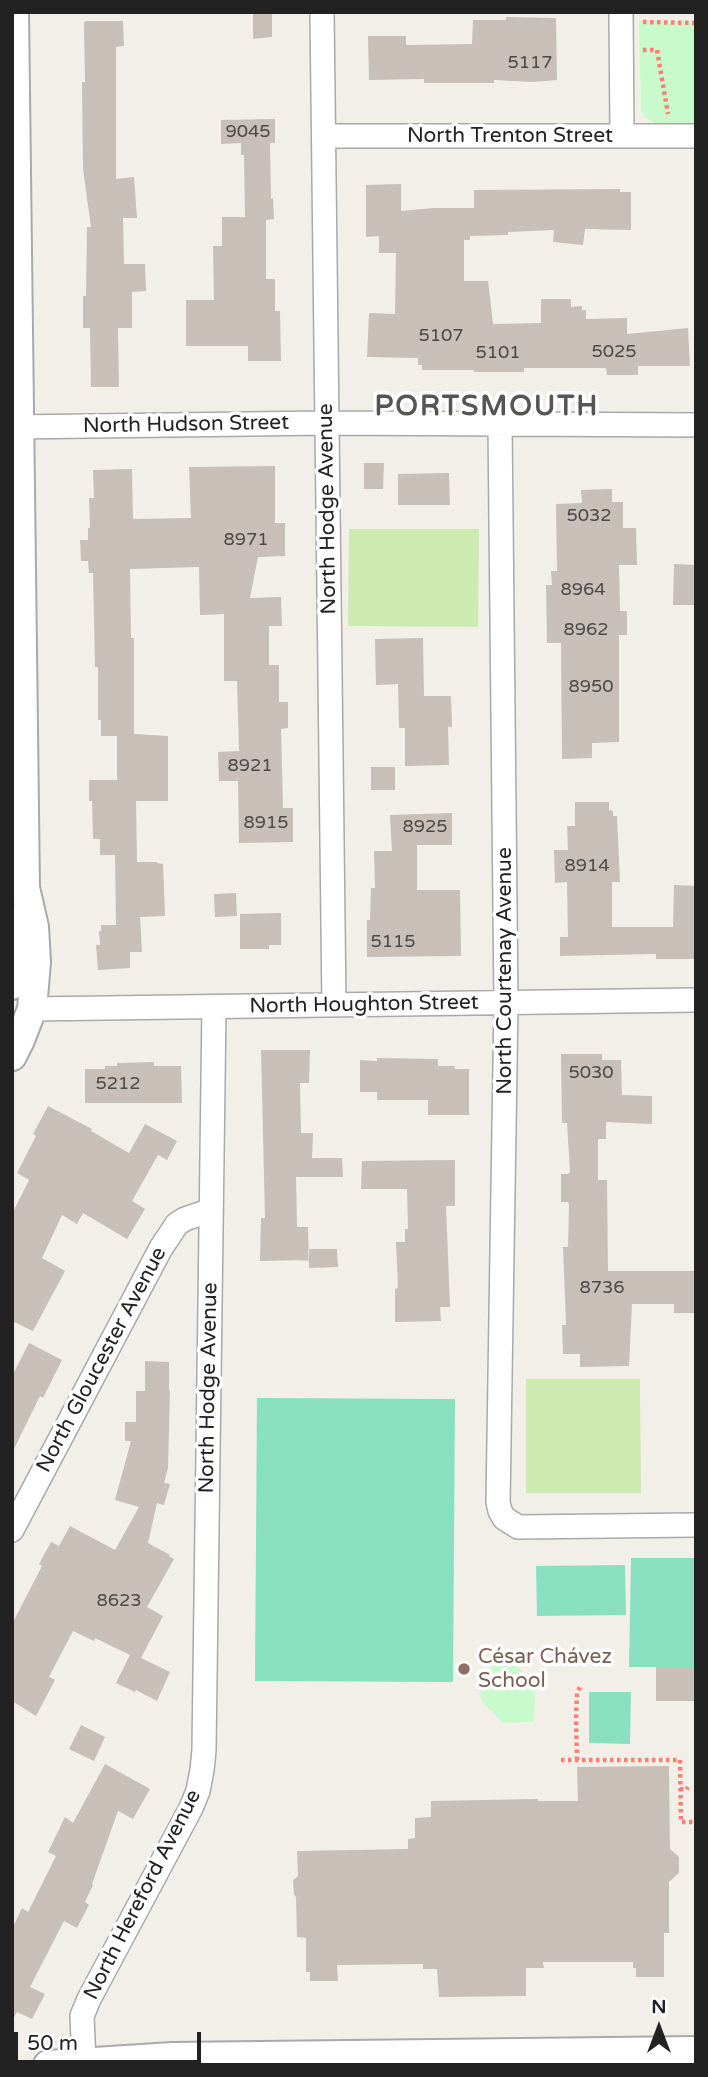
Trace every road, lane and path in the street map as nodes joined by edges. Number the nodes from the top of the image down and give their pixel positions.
1 (14, 12) edge
2 (322, 12) edge
3 (621, 17) edge
4 (696, 23) edge
5 (621, 49) junction
6 (622, 135) junction
7 (324, 136) junction
8 (671, 136) junction
9 (696, 136) edge
10 (327, 423) junction
11 (500, 424) junction
12 (696, 425) edge
13 (16, 427) edge
14 (25, 888) junction
15 (12, 985) edge
16 (696, 1000) edge
17 (506, 1003) junction
18 (334, 1005) junction
19 (214, 1007) junction
20 (32, 1009) junction
21 (12, 1056) edge
22 (211, 1210) junction
23 (696, 1525) edge
24 (12, 1530) edge
25 (580, 1687) dead end
26 (561, 1760) dead end
27 (577, 1760) junction
28 (202, 1770) joint
29 (688, 1787) dead end
30 (680, 1789) junction
31 (696, 1822) edge
32 (696, 2051) edge
33 (493, 2059) edge
34 (200, 2061) edge
35 (83, 2062) junction
36 (48, 2065) edge

1 - 13 street
2 - 7 street, North Hodge Avenue
3 - 4 path
3 - 5 street
5 - 6 street
5 - 8 path
6 - 7 street, North Trenton Street
6 - 8 street, North Trenton Street
7 - 10 street, North Hodge Avenue
8 - 9 street, North Trenton Street
10 - 11 street, North Hudson Street
10 - 13 street, North Hudson Street
10 - 18 street, North Hodge Avenue
11 - 12 street, North Hudson Street
11 - 17 street, North Courtenay Avenue
13 - 14 street
14 - 15 street
14 - 20 street
16 - 17 street, North Houghton Street
17 - 18 street, North Houghton Street
17 - 23 street, North Courtenay Avenue
18 - 19 street, North Houghton Street
19 - 20 street, North Houghton Street
19 - 22 street, North Hodge Avenue
20 - 21 street
22 - 24 street, North Gloucester Avenue
22 - 28 street, North Hodge Avenue
25 - 27 path
26 - 27 path
27 - 30 path
28 - 35 street, North Hereford Avenue
29 - 30 path
30 - 31 path
32 - 33 street
33 - 34 street
34 - 35 street
35 - 36 street

